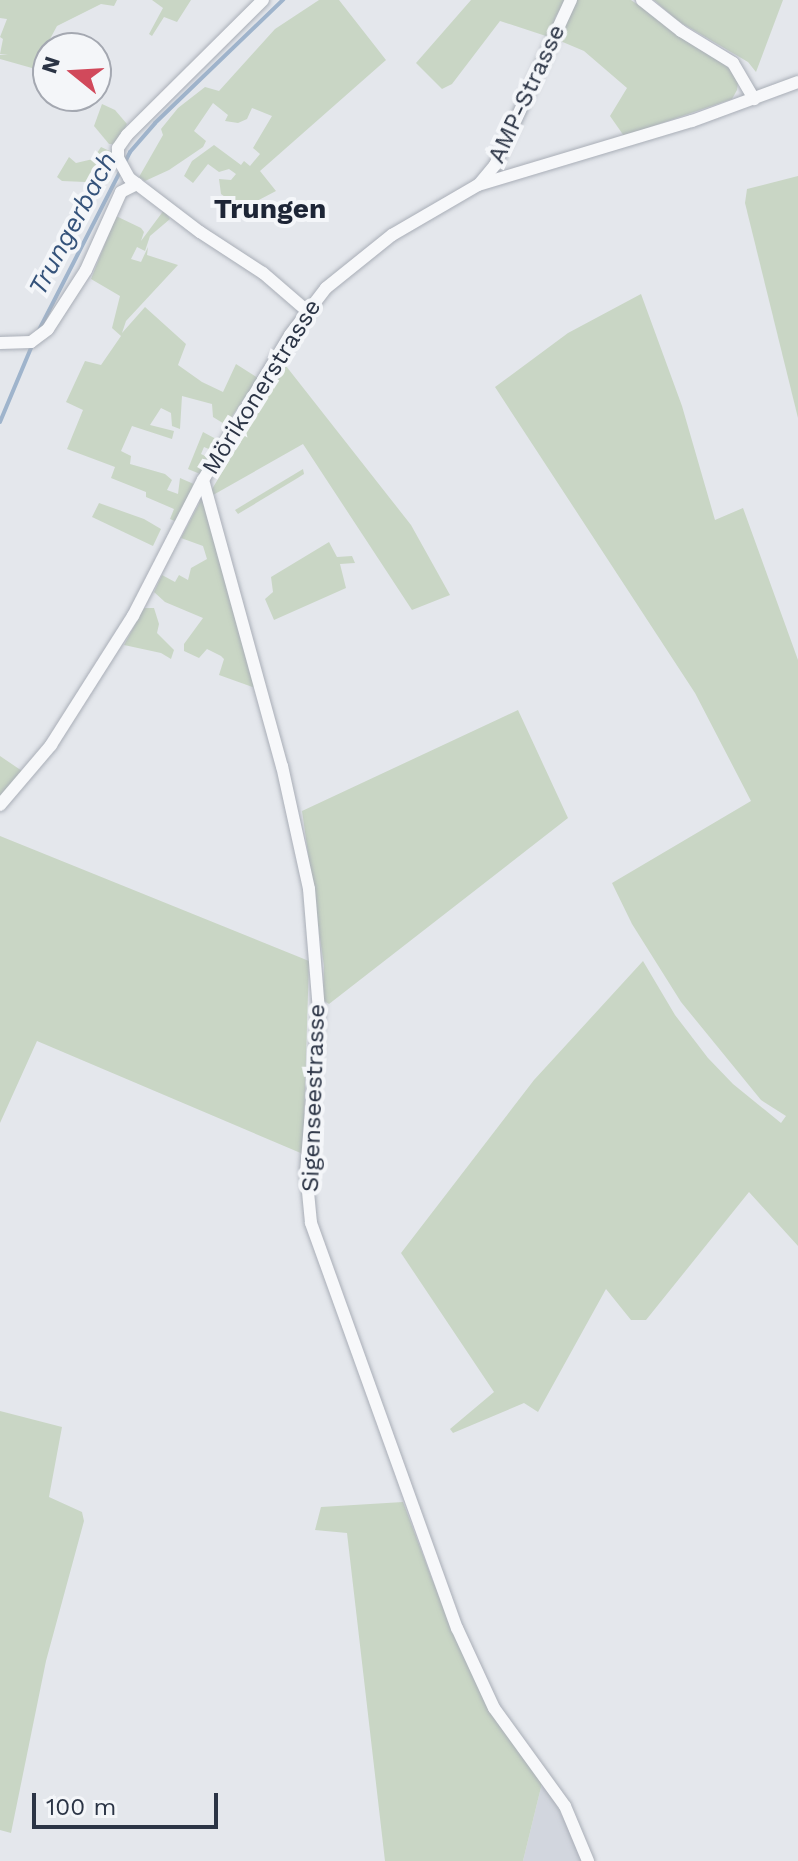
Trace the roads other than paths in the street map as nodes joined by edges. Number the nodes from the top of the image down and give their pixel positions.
1 (263, 0) edge
2 (571, 0) edge
3 (642, 0) edge
4 (798, 82) edge
5 (754, 99) junction
6 (133, 181) junction
7 (478, 185) junction
8 (307, 311) junction
9 (0, 343) edge
10 (203, 480) junction
11 (0, 805) edge
12 (588, 1861) edge

1 - 6 street
2 - 7 street, AMP-Strasse
3 - 5 street
4 - 5 street, Mörikonerstrasse
5 - 7 street, Mörikonerstrasse
6 - 8 street
6 - 9 street
7 - 8 street, Mörikonerstrasse
8 - 10 street, Mörikonerstrasse
10 - 11 street, Mörikonerstrasse
10 - 12 street, Sigenseestrasse

